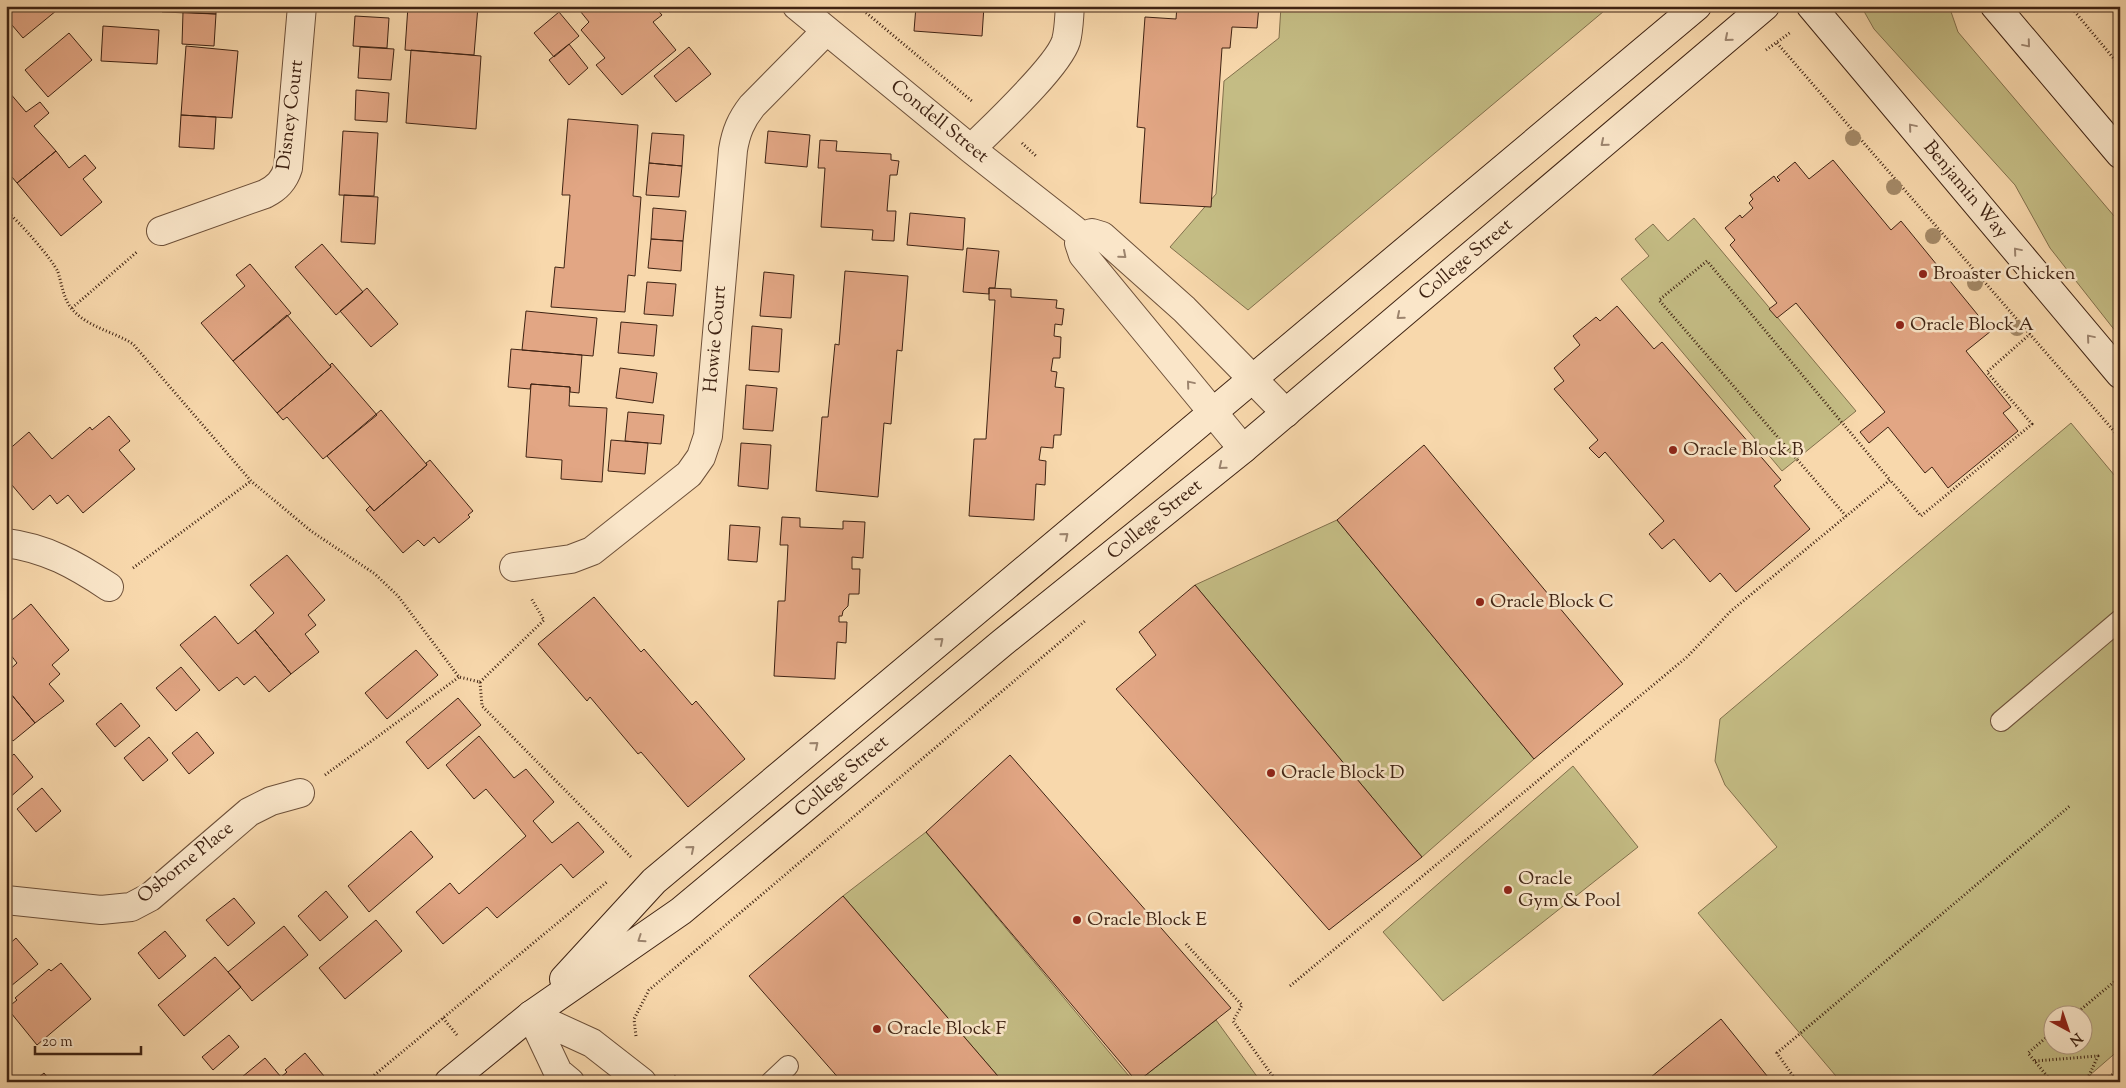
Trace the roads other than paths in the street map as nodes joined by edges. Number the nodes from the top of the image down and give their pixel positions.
1 (302, 6) edge
2 (797, 6) edge
3 (1070, 6) edge
4 (1697, 6) edge
5 (1765, 6) edge
6 (1811, 6) edge
7 (1996, 6) edge
8 (826, 31) junction
9 (971, 149) junction
10 (2120, 154) edge
11 (161, 231) road end
12 (1082, 236) junction
13 (2120, 374) edge
14 (1254, 378) junction
15 (1213, 412) junction
16 (1286, 413) junction
17 (1244, 449) junction
18 (6, 543) edge
19 (514, 567) dead end
20 (109, 586) road end
21 (2120, 620) edge
22 (2001, 721) dead end
23 (300, 793) road end
24 (6, 900) edge
25 (530, 1015) junction
26 (788, 1066) dead end
27 (449, 1082) edge
28 (570, 1082) edge
29 (642, 1082) edge
30 (770, 1082) edge

1 - 11 street, Disney Court
2 - 8 street, Condell Street
3 - 9 street
4 - 14 street, College Street
5 -> 16 street, College Street
13 -> 6 street, Benjamin Way
7 -> 10 street
8 - 9 street, Condell Street
8 - 19 street, Howie Court
9 - 12 street, Condell Street
12 -> 14 street
15 -> 12 street
14 - 15 street, College Street
14 - 16 street
15 - 17 street
25 -> 15 street, College Street
16 - 17 street, College Street
17 -> 25 street, College Street
18 - 20 street
21 - 22 lane
23 - 24 street, Osborne Place
25 - 27 street, College Street
25 - 28 street
25 - 29 street
26 - 30 lane

